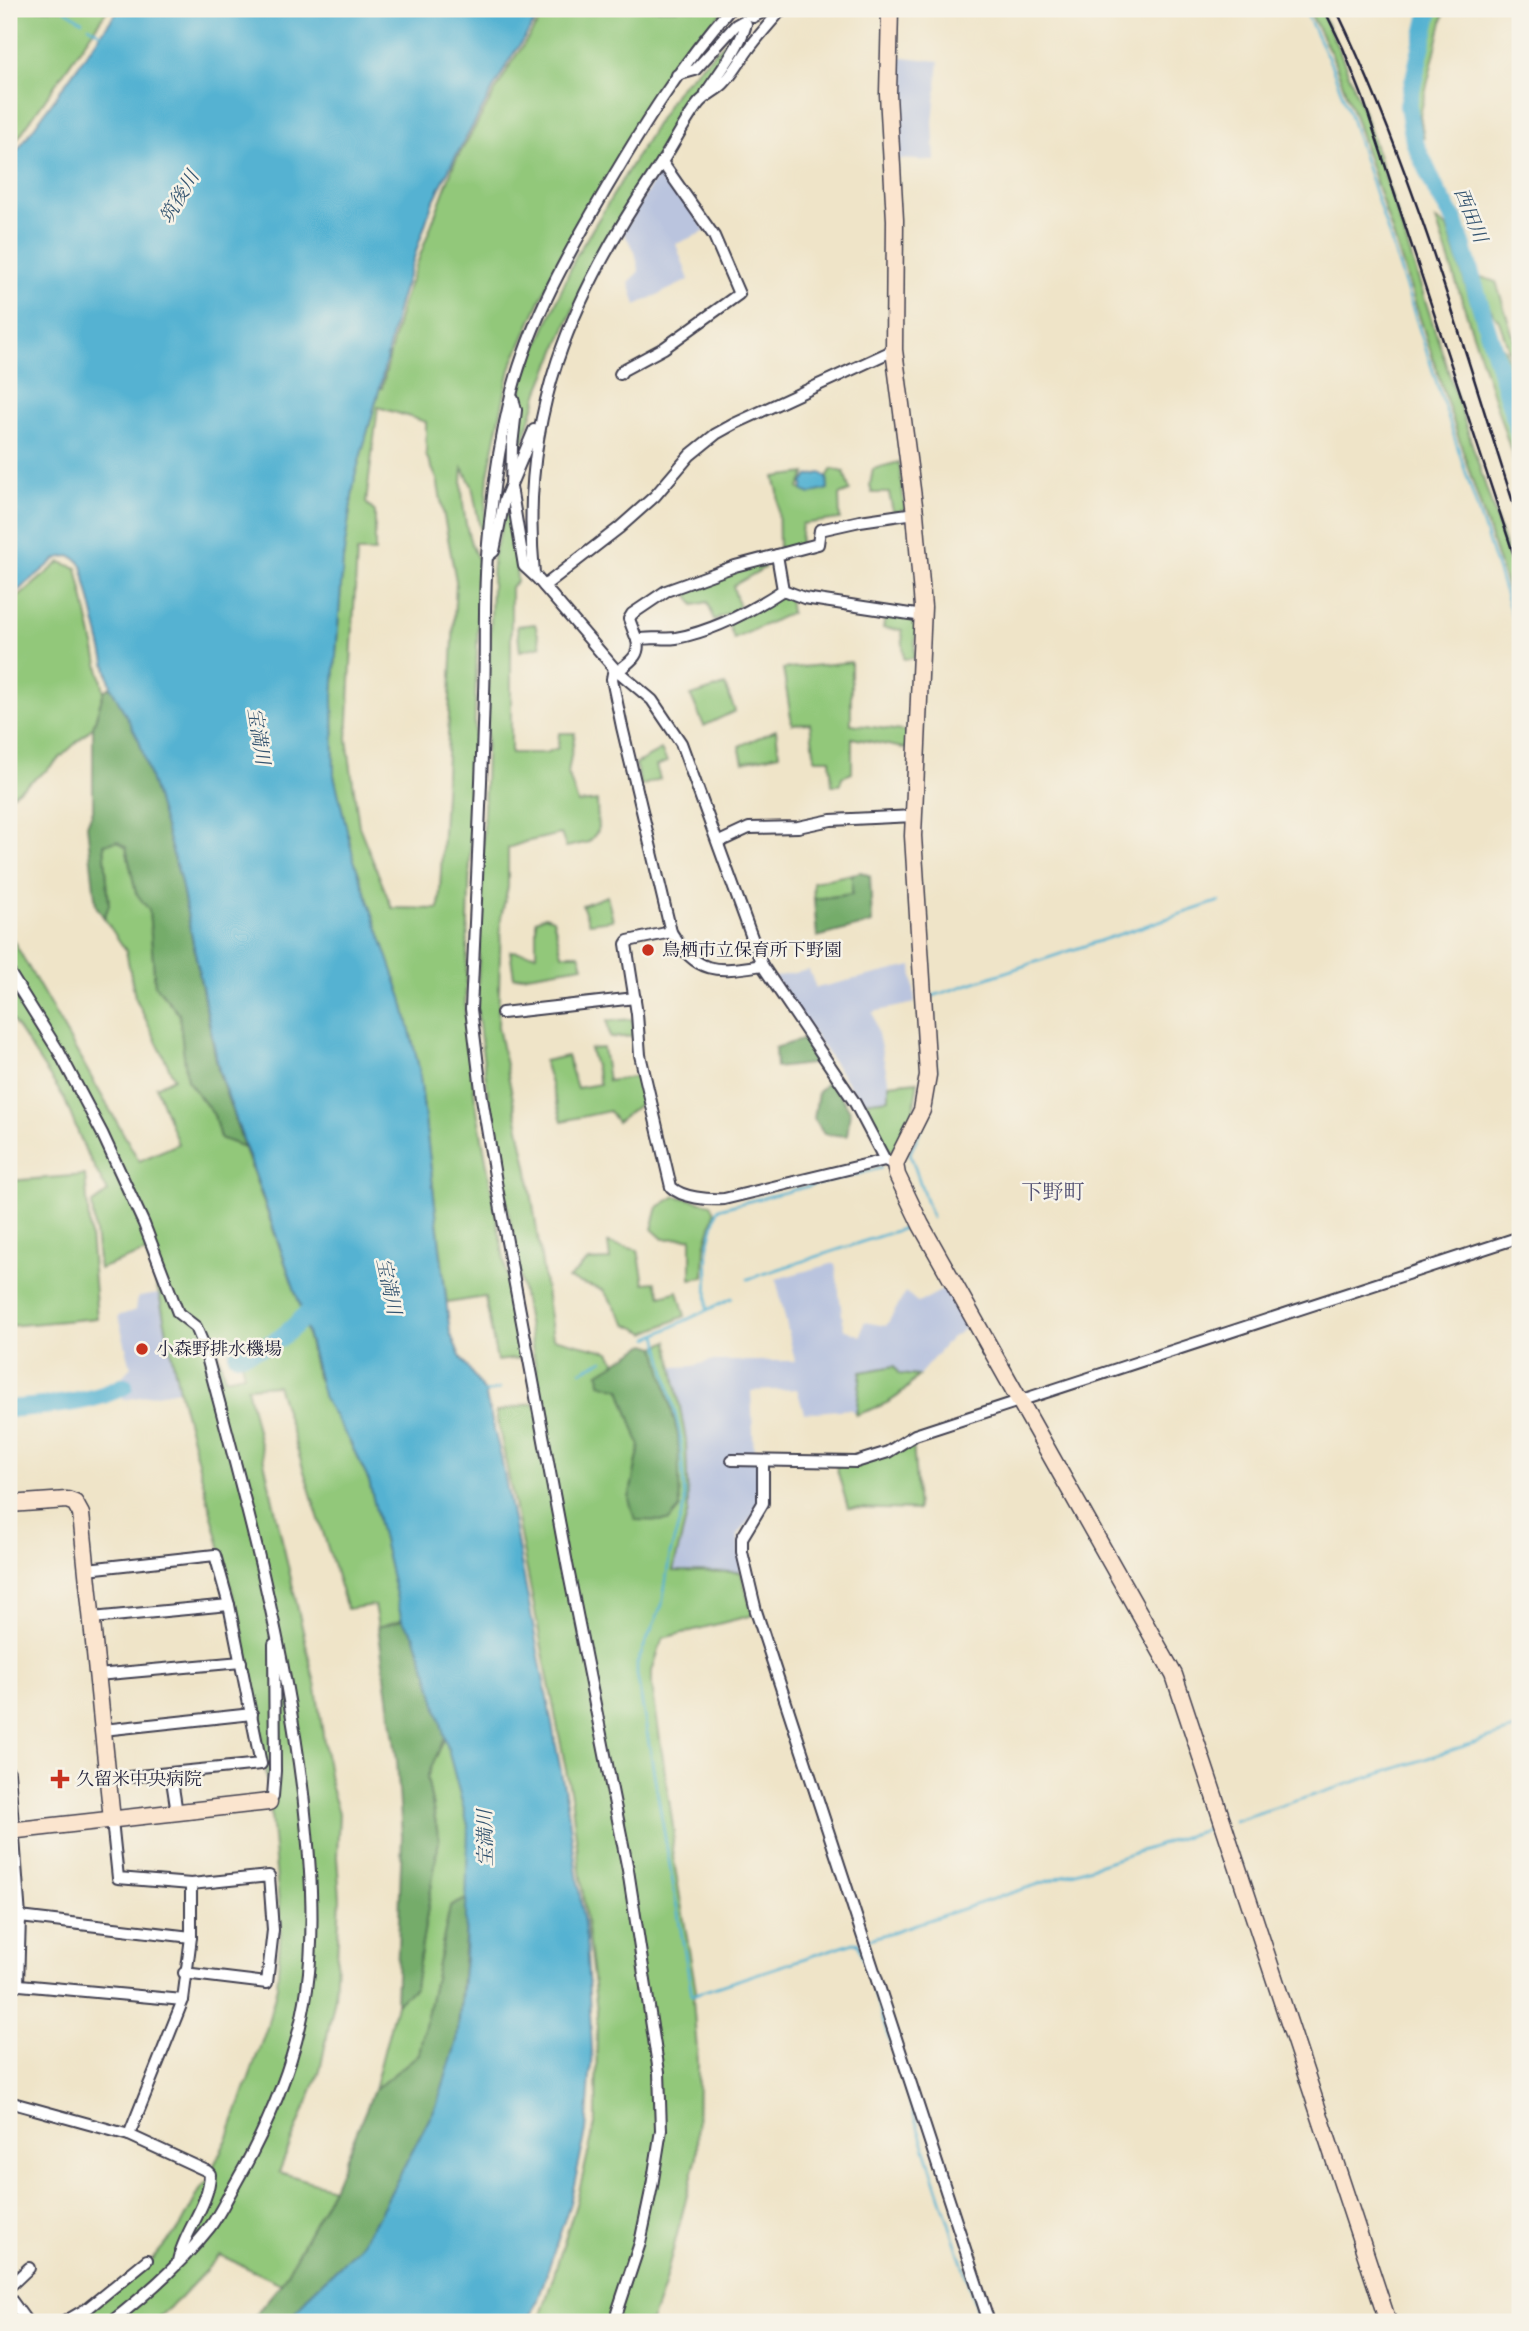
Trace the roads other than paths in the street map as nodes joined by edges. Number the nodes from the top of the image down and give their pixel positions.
1 (730, 9) edge
2 (768, 9) edge
3 (782, 9) edge
4 (890, 9) edge
5 (749, 16) edge
6 (677, 75) junction
7 (700, 101) junction
8 (662, 162) junction
9 (894, 350) junction
10 (620, 374) dead end
11 (512, 392) junction
12 (543, 408) junction
13 (511, 486) junction
14 (915, 513) junction
15 (777, 555) junction
16 (487, 557) junction
17 (534, 574) junction
18 (544, 586) junction
19 (783, 590) junction
20 (923, 616) junction
21 (637, 640) junction
22 (616, 669) junction
23 (914, 816) junction
24 (719, 842) junction
25 (671, 932) junction
26 (762, 965) junction
27 (9, 972) edge
28 (635, 998) junction
29 (502, 1013) dead end
30 (890, 1162) junction
31 (1520, 1237) edge
32 (1021, 1400) junction
33 (732, 1460) dead end
34 (763, 1461) junction
35 (9, 1504) edge
36 (87, 1569) junction
37 (229, 1605) junction
38 (93, 1618) junction
39 (278, 1640) junction
40 (241, 1662) junction
41 (97, 1675) junction
42 (252, 1714) junction
43 (103, 1730) junction
44 (9, 1772) edge
45 (171, 1774) junction
46 (108, 1779) junction
47 (269, 1802) joint
48 (177, 1813) junction
49 (112, 1820) junction
50 (11, 1830) edge
51 (191, 1884) junction
52 (20, 1917) junction
53 (191, 1937) junction
54 (184, 1973) junction
55 (13, 1984) edge
56 (183, 2000) junction
57 (9, 2102) edge
58 (130, 2136) junction
59 (147, 2260) dead end
60 (177, 2264) junction
61 (29, 2268) dead end
62 (9, 2287) edge
63 (9, 2297) edge
64 (27, 2322) edge
65 (64, 2322) edge
66 (111, 2322) edge
67 (614, 2322) edge
68 (989, 2322) edge
69 (1388, 2322) edge

1 - 6 street
2 - 5 street
3 - 7 street
4 - 9 street
5 - 6 street
5 - 7 street
6 - 11 street
7 - 8 street
8 - 10 street
8 - 12 street
9 - 14 street
9 - 18 street
11 - 13 street
11 - 16 street
12 - 13 street
12 - 17 street
13 - 16 street
13 - 17 street
14 - 15 street
14 - 20 street
15 - 19 street
15 - 21 street
16 - 67 street
17 - 18 street
18 - 22 street
19 - 20 street
19 - 21 street
20 - 23 street
21 - 22 street
22 - 24 street
22 - 25 street
23 - 24 street
23 - 30 street
24 - 26 street
25 - 26 street
25 - 28 street
26 - 30 street
27 - 39 street
28 - 29 street
28 - 30 street
30 - 32 street
31 - 32 street
32 - 34 street
32 - 69 street
33 - 34 street
34 - 68 street
35 - 36 street
36 - 37 street
36 - 38 street
37 - 38 street
37 - 40 street
38 - 41 street
39 - 47 street
39 - 60 street
40 - 41 street
40 - 42 street
41 - 43 street
42 - 43 street
42 - 45 street
43 - 46 street
44 - 50 street
45 - 46 street
45 - 48 street
46 - 49 street
47 - 48 street
48 - 49 street
49 - 50 street
49 - 51 street
50 - 52 street
51 - 53 street
51 - 54 street
52 - 53 street
52 - 55 street
53 - 54 street
54 - 56 street
55 - 56 street
56 - 58 street
57 - 58 street
58 - 60 street
59 - 65 street
60 - 66 street
61 - 62 street
63 - 64 street

